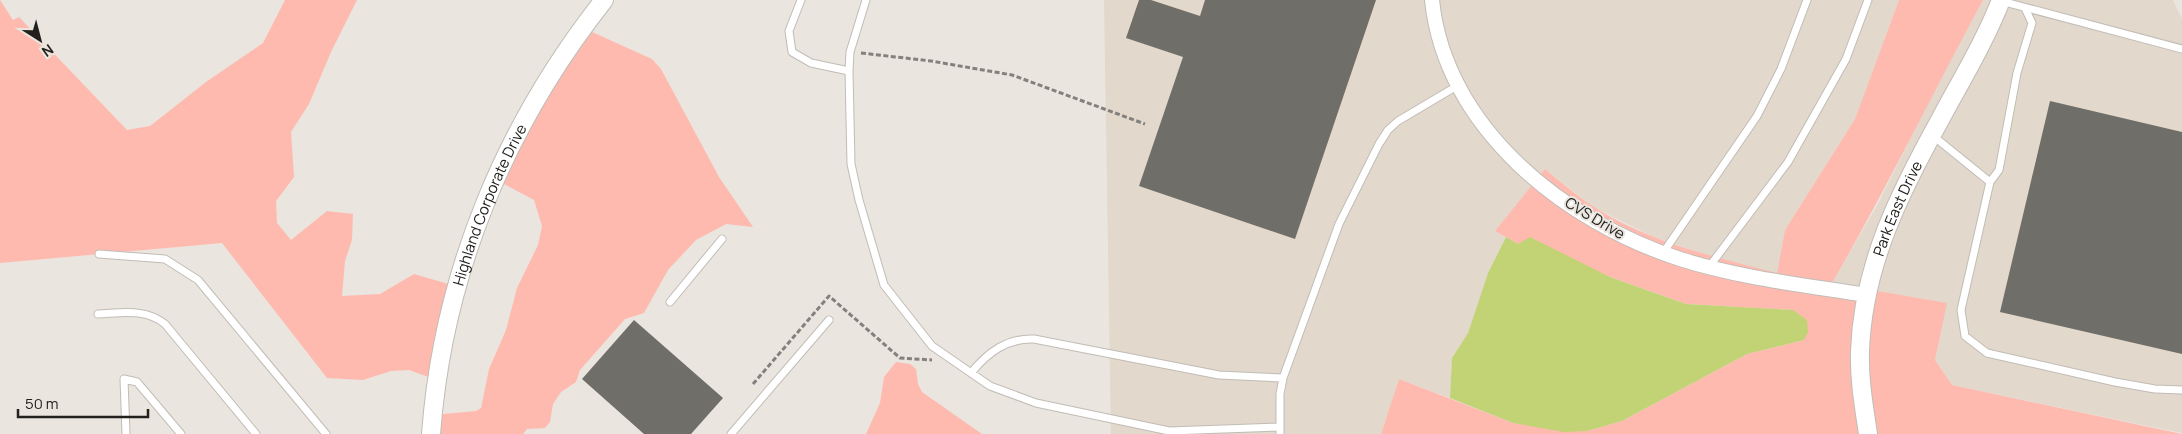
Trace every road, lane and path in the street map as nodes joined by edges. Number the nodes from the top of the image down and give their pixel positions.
1 (604, 0) edge
2 (801, 0) edge
3 (866, 0) edge
4 (1432, 0) edge
5 (1807, 0) edge
6 (1868, 0) edge
7 (2001, 1) edge
8 (2025, 8) junction
9 (2182, 49) edge
10 (850, 52) junction
11 (849, 71) junction
12 (1457, 86) junction
13 (1145, 124) dead end
14 (1932, 135) junction
15 (1990, 182) junction
16 (722, 239) dead end
17 (1663, 252) junction
18 (99, 254) dead end
19 (1710, 267) junction
20 (1866, 296) junction
21 (670, 302) dead end
22 (98, 314) dead end
23 (829, 320) dead end
24 (955, 362) junction
25 (971, 373) junction
26 (1283, 378) junction
27 (753, 384) dead end
28 (2182, 390) edge
29 (1280, 430) edge
30 (126, 434) edge
31 (181, 434) edge
32 (256, 434) edge
33 (326, 434) edge
34 (432, 434) edge
35 (731, 434) edge
36 (1868, 434) edge

1 - 34 street, Highland Corporate Drive
2 - 11 lane
3 - 10 lane
4 - 12 street, CVS Drive
5 - 17 lane
6 - 19 lane
7 - 8 lane
7 - 14 street, Park East Drive
8 - 9 lane
8 - 15 lane
10 - 11 lane
10 - 13 path
11 - 24 lane
12 - 17 street, CVS Drive
12 - 26 lane
14 - 15 lane
14 - 20 street, Park East Drive
15 - 28 lane
16 - 21 lane
17 - 19 street, CVS Drive
18 - 33 lane
19 - 20 street, CVS Drive
20 - 36 street, Park East Drive
22 - 32 lane
23 - 35 lane
24 - 25 lane
24 - 27 path
25 - 26 lane
25 - 29 lane
26 - 29 lane
30 - 31 lane

